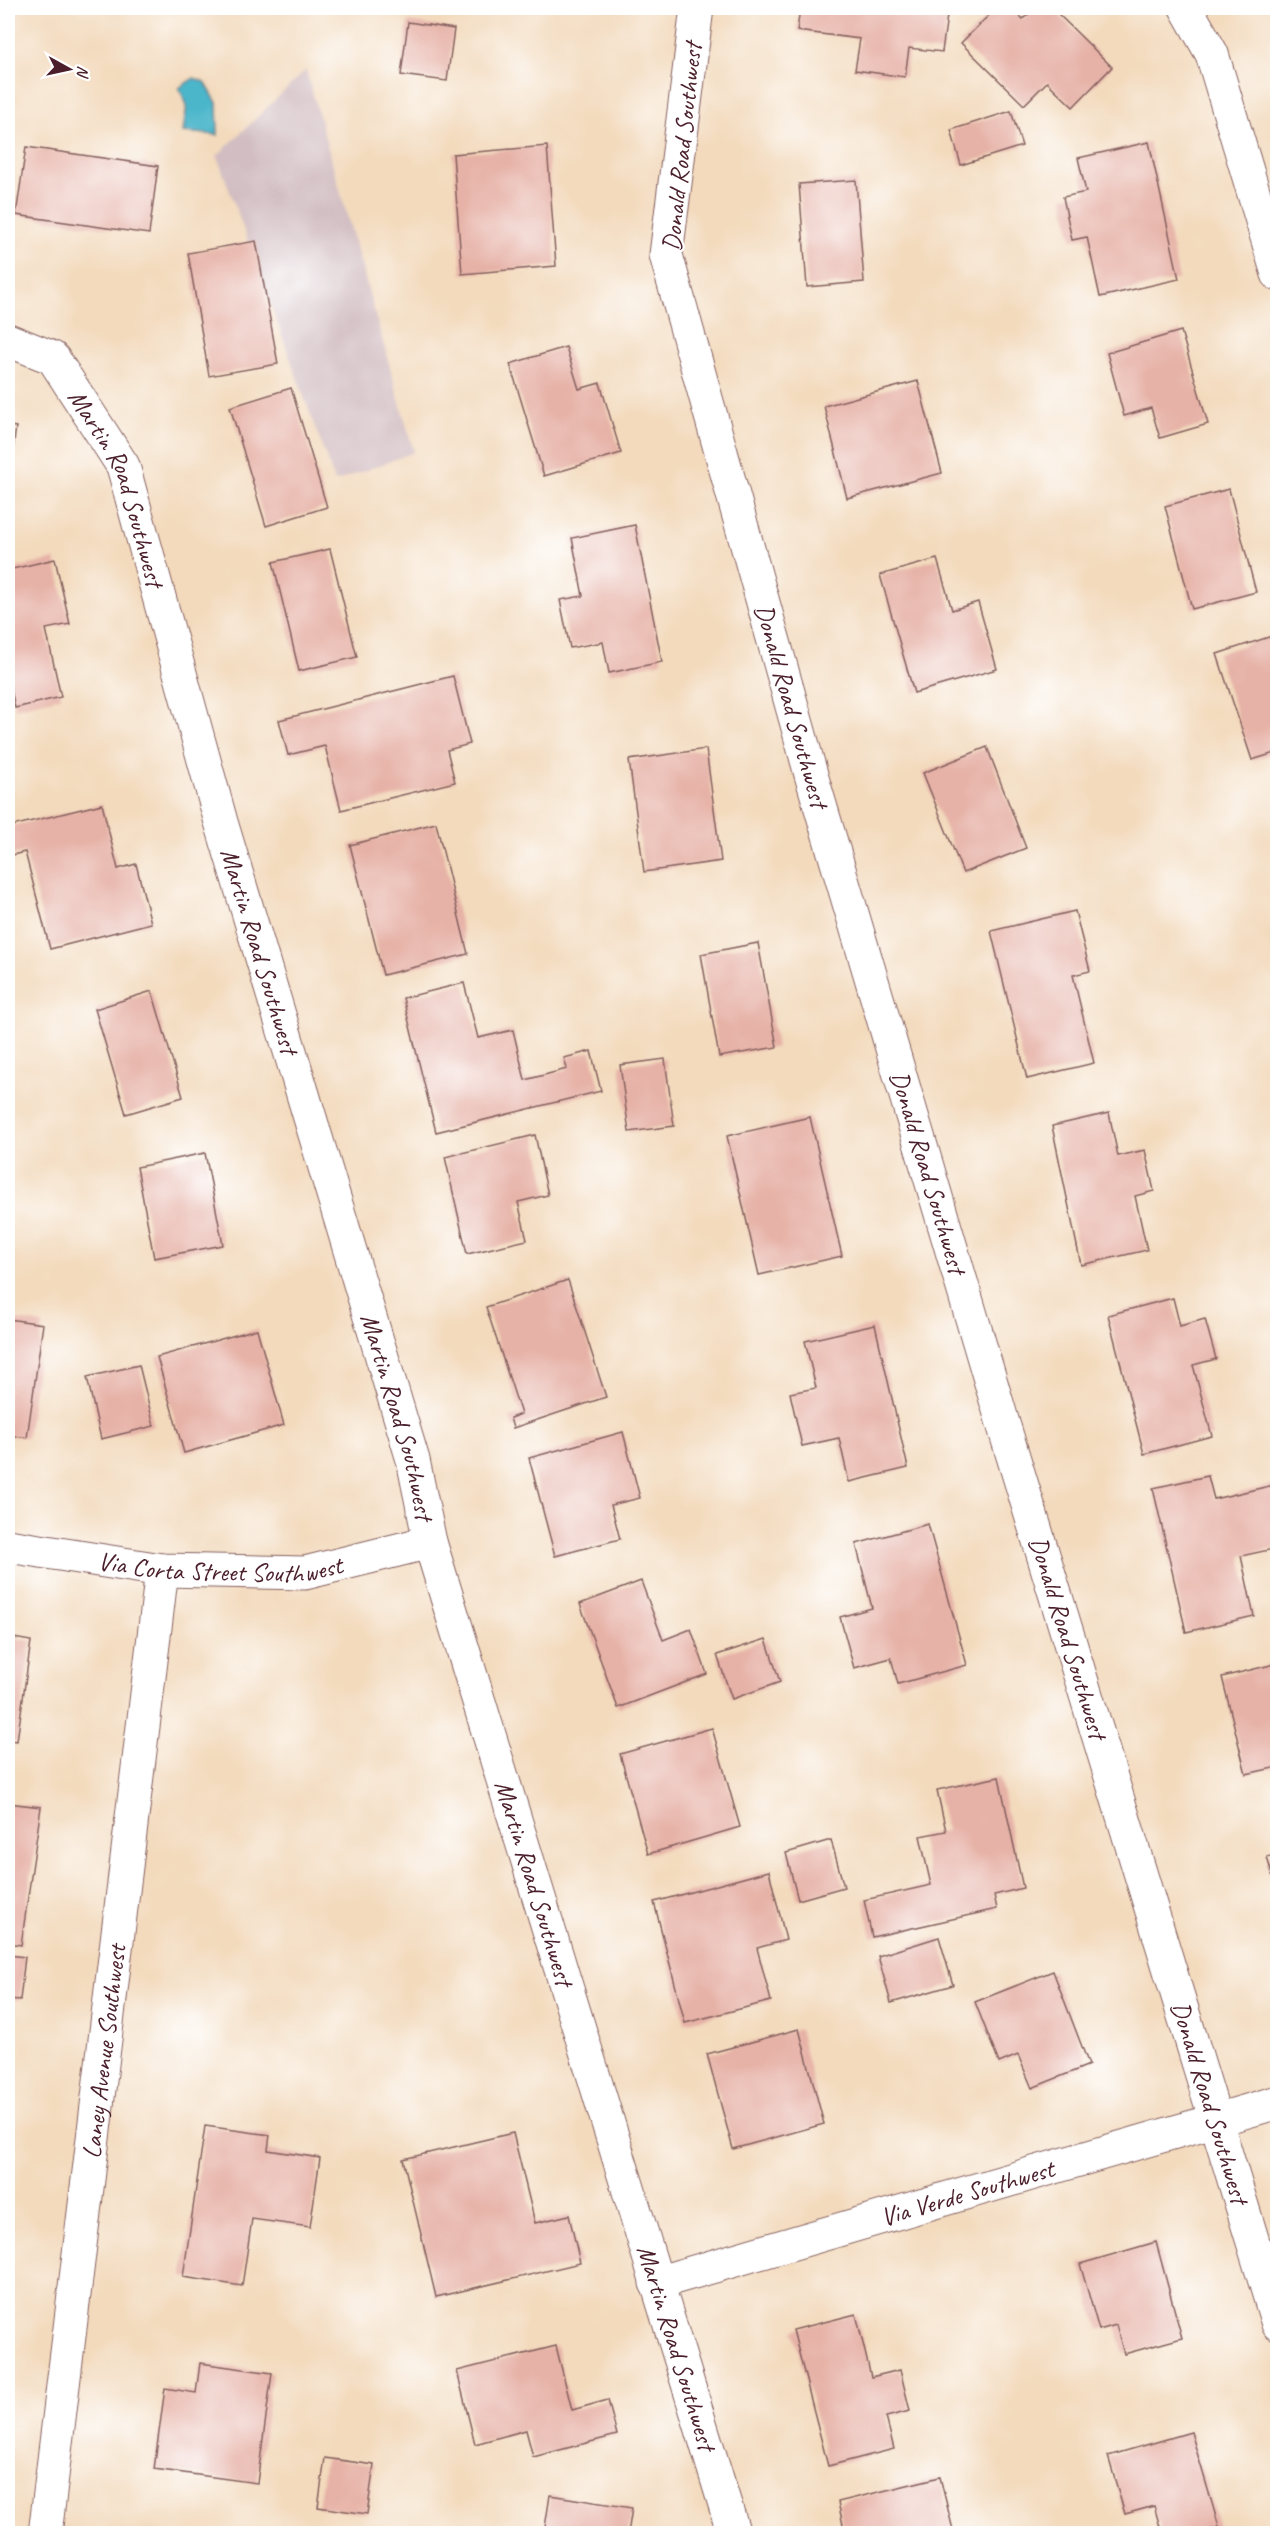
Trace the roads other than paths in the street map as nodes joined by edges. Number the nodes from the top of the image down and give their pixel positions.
1 (697, 8) edge
2 (1186, 8) edge
3 (1278, 274) edge
4 (8, 340) edge
5 (430, 1542) junction
6 (8, 1546) edge
7 (162, 1570) junction
8 (1278, 2102) edge
9 (1216, 2120) junction
10 (656, 2283) junction
11 (1278, 2324) edge
12 (45, 2534) edge
13 (734, 2534) edge

1 - 9 street, Donald Road Southwest
2 - 3 street
4 - 5 street, Martin Road Southwest
5 - 7 street, Via Corta Street Southwest
5 - 10 street, Martin Road Southwest
6 - 7 street, Via Corta Street Southwest
7 - 12 street, Laney Avenue Southwest
8 - 9 street, Via Verde Southwest
9 - 10 street, Via Verde Southwest
9 - 11 street, Donald Road Southwest
10 - 13 street, Martin Road Southwest

